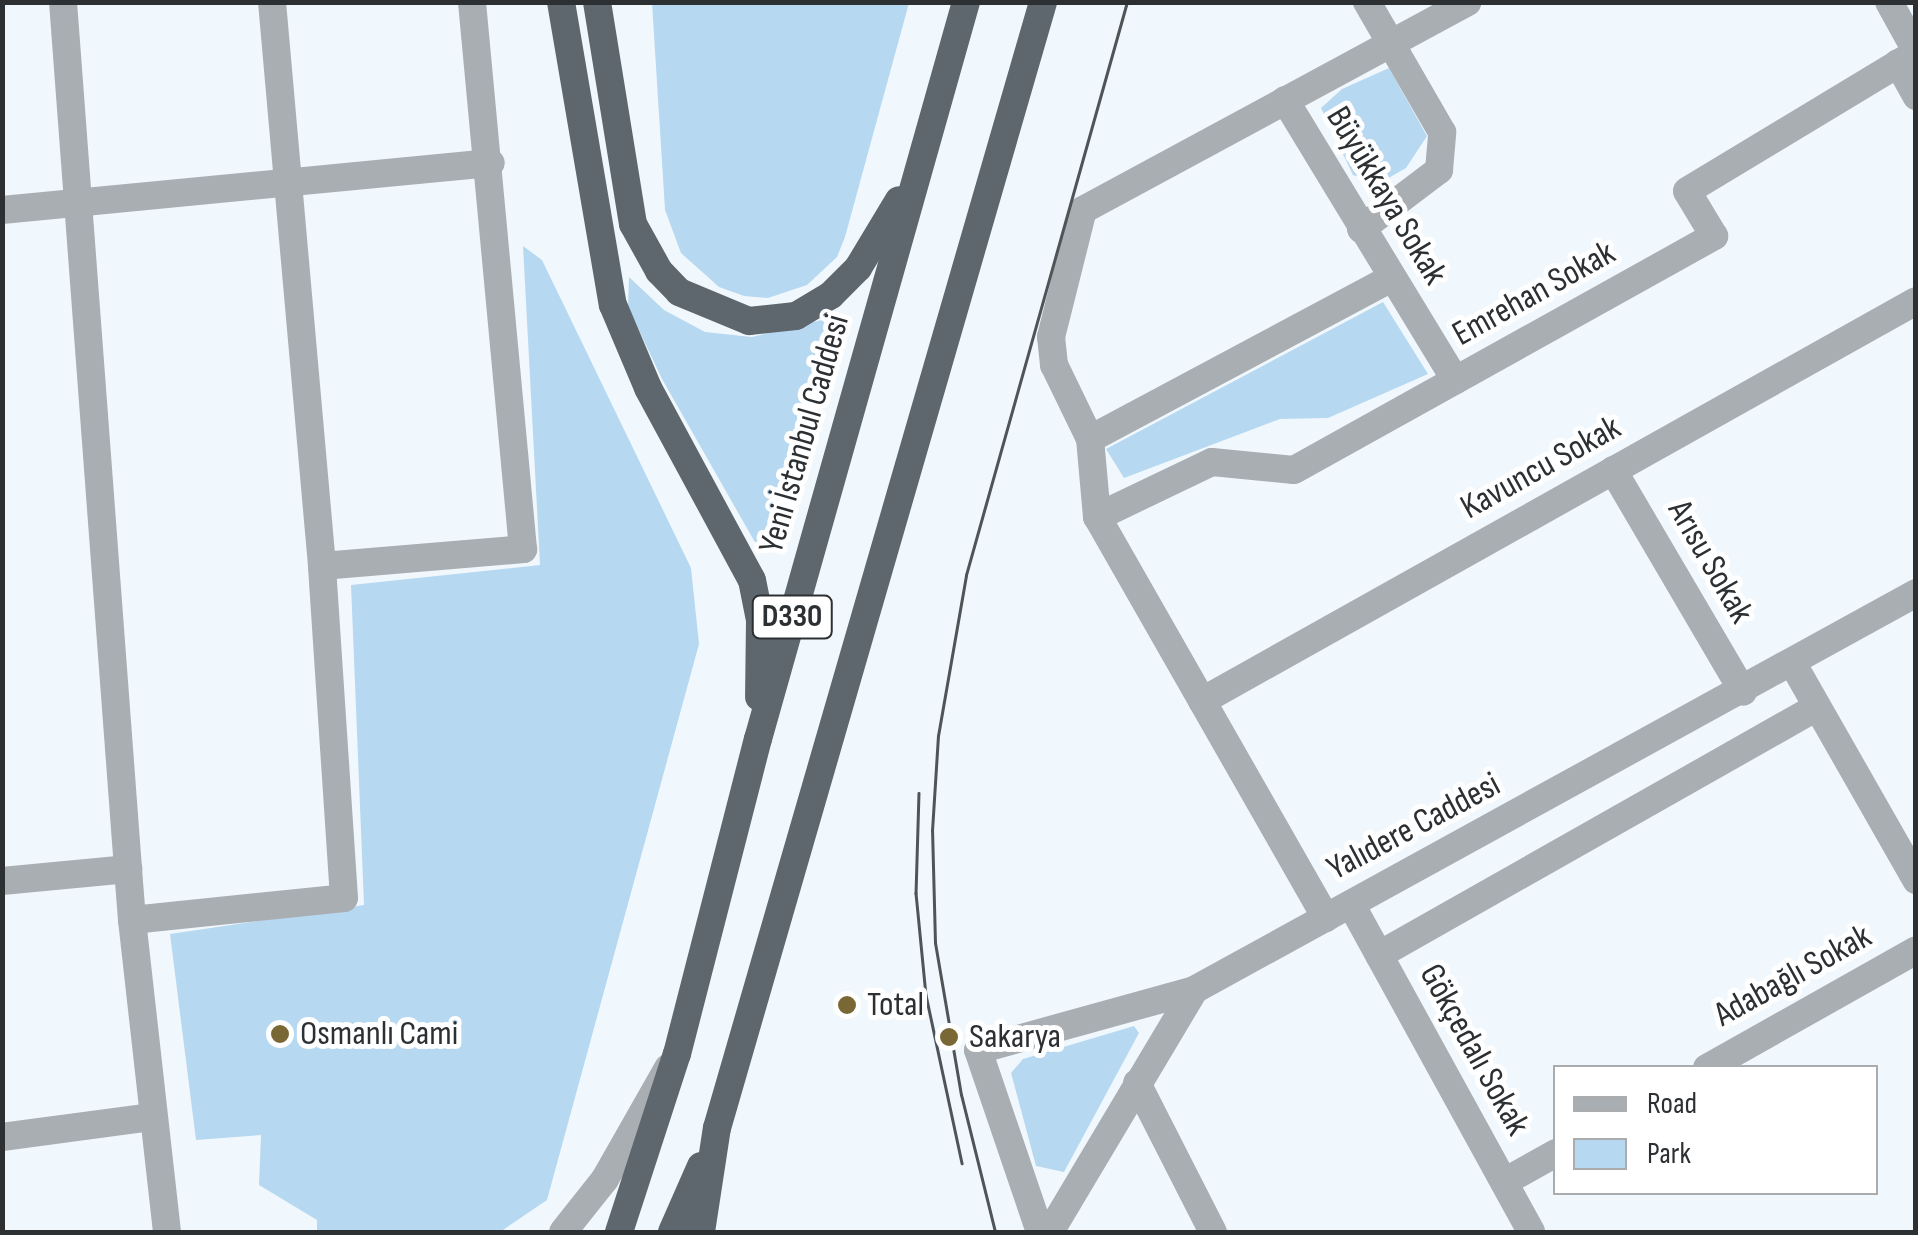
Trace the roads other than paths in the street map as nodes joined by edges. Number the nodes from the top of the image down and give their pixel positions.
1 (63, 2) edge
2 (272, 2) edge
3 (472, 2) edge
4 (561, 2) edge
5 (597, 2) edge
6 (966, 2) edge
7 (1043, 2) edge
8 (1054, 2) edge
9 (1366, 2) edge
10 (1468, 2) edge
11 (1888, 2) edge
12 (1388, 44) junction
13 (1030, 50) junction
14 (1910, 56) edge
15 (1916, 96) edge
16 (1285, 100) junction
17 (922, 160) junction
18 (491, 163) junction
19 (288, 183) junction
20 (79, 202) junction
21 (2, 210) edge
22 (1360, 229) junction
23 (1390, 279) junction
24 (1916, 300) edge
25 (1455, 380) junction
26 (1090, 439) junction
27 (1613, 470) junction
28 (1097, 517) junction
29 (322, 566) junction
30 (1916, 594) edge
31 (1793, 664) junction
32 (1742, 692) junction
33 (1202, 701) junction
34 (1818, 707) junction
35 (758, 738) junction
36 (128, 869) junction
37 (1916, 880) edge
38 (2, 881) edge
39 (1351, 904) junction
40 (1326, 918) junction
41 (132, 920) junction
42 (1916, 950) edge
43 (1379, 955) junction
44 (1194, 990) junction
45 (677, 1054) junction
46 (1712, 1065) edge
47 (1137, 1082) junction
48 (151, 1117) junction
49 (717, 1128) junction
50 (2, 1137) edge
51 (1553, 1155) edge
52 (1504, 1182) junction
53 (167, 1232) edge
54 (563, 1232) edge
55 (620, 1232) edge
56 (672, 1232) edge
57 (700, 1232) edge
58 (1040, 1232) edge
59 (1050, 1232) edge
60 (1213, 1232) edge
61 (1531, 1232) edge

1 - 20 street
2 - 19 street
3 - 18 street
4 - 35 highway
5 - 17 highway
6 - 17 highway, Yeni İstanbul Caddesi / D330
7 - 13 highway, D330
8 - 13 highway
9 - 12 street
10 - 12 street
11 - 14 street
12 - 16 street
12 - 22 street
13 - 49 highway, D330
14 - 15 street
14 - 25 street, Emrehan Sokak
16 - 22 street, Büyükkaya Sokak
16 - 26 street
17 - 35 highway, Yeni İstanbul Caddesi / D330
18 - 19 street
18 - 29 street
19 - 20 street
19 - 29 street
20 - 21 street
20 - 36 street
22 - 23 street, Büyükkaya Sokak
23 - 25 street, Büyükkaya Sokak
23 - 26 street
24 - 27 street, Kavuncu Sokak
25 - 28 street, Emrehan Sokak
26 - 28 street
27 - 32 street, Arısu Sokak
27 - 33 street, Kavuncu Sokak
28 - 33 street
29 - 41 street
30 - 31 street, Yalıdere Caddesi
31 - 32 street, Yalıdere Caddesi
31 - 34 street
32 - 39 street, Yalıdere Caddesi
33 - 40 street
34 - 37 street
34 - 43 street
35 - 45 highway, Yeni İstanbul Caddesi / D330
36 - 38 street
36 - 41 street
39 - 40 street, Yalıdere Caddesi
39 - 43 street, Gökçedalı Sokak
40 - 44 street, Yalıdere Caddesi
41 - 48 street
42 - 46 street, Adabağlı Sokak
43 - 52 street, Gökçedalı Sokak
44 - 47 street, Yalıdere Caddesi
44 - 58 street
45 - 54 street
45 - 55 highway, Yeni İstanbul Caddesi / D330
47 - 59 street, Yalıdere Caddesi
47 - 60 street
48 - 50 street
48 - 53 street
49 - 56 highway, D330
49 - 57 highway
51 - 52 street
52 - 61 street, Gökçedalı Sokak

